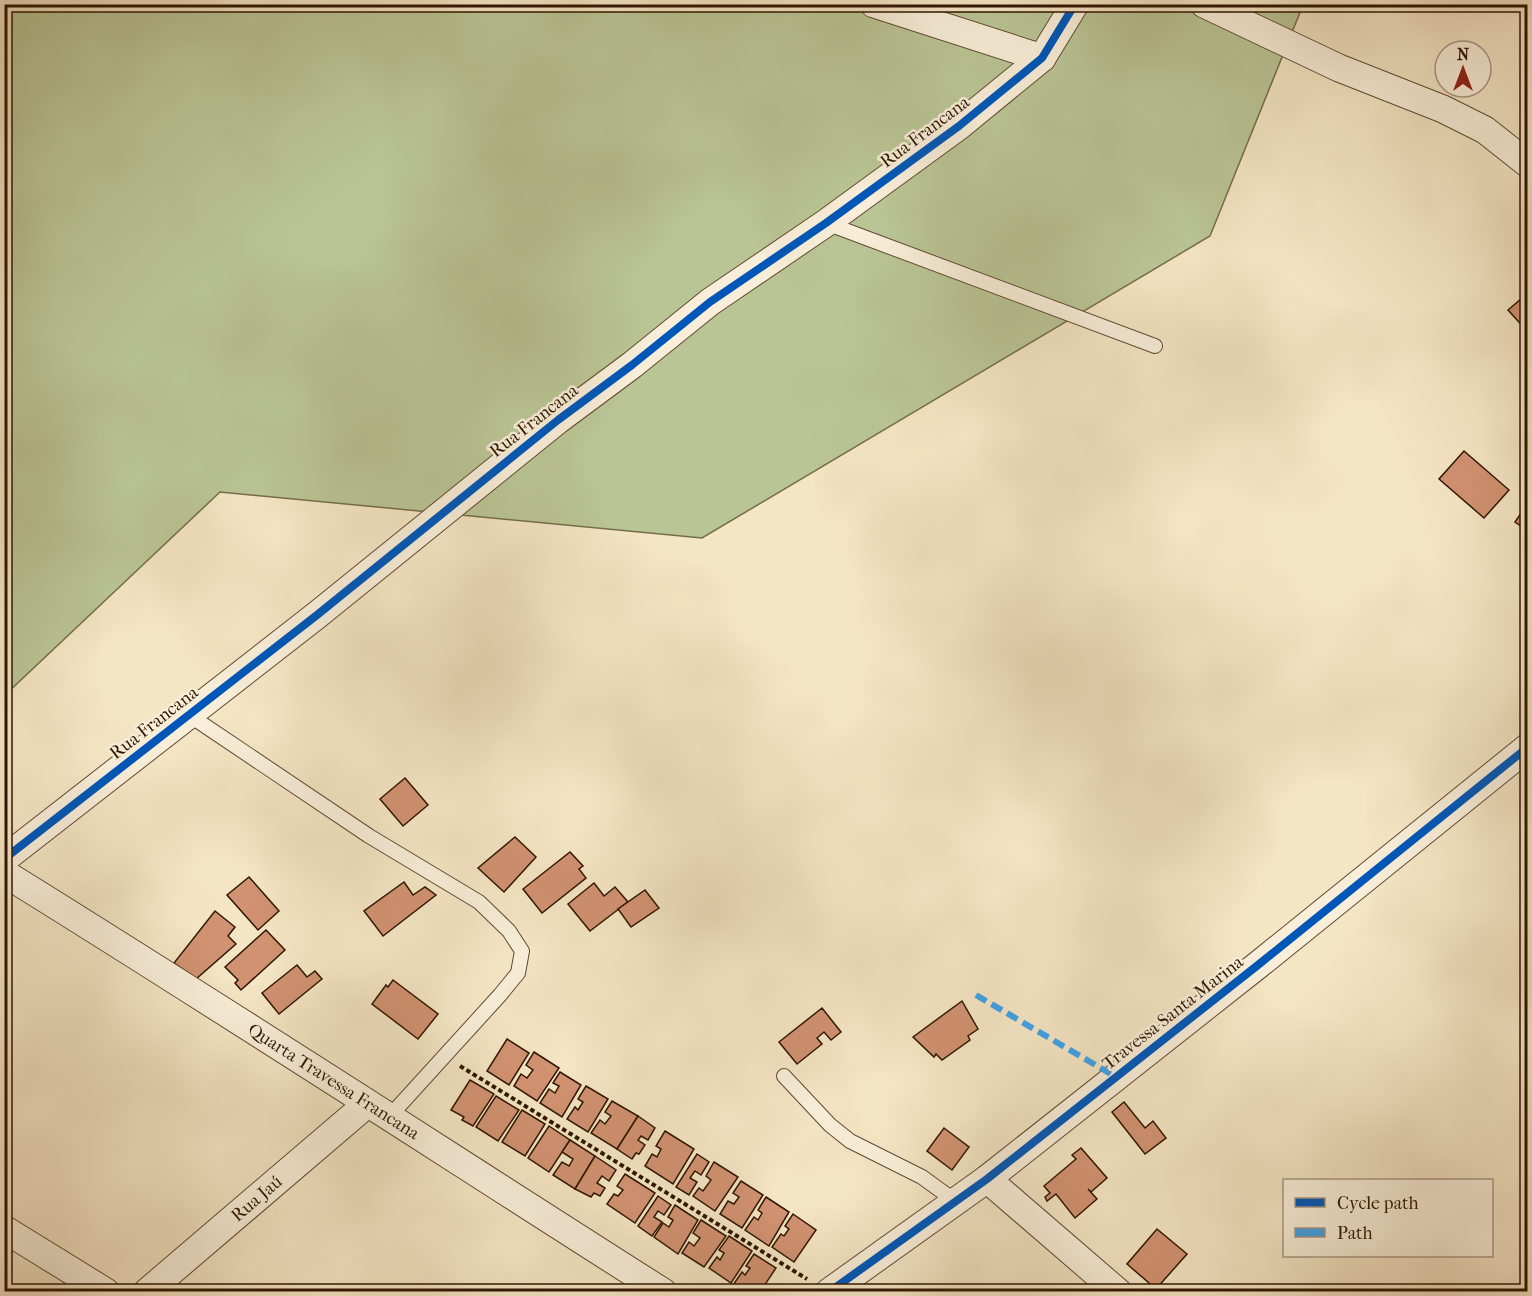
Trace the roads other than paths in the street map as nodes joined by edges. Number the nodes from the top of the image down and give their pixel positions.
1 (874, 4) edge
2 (1075, 4) edge
3 (1204, 4) edge
4 (1042, 58) junction
5 (1527, 164) edge
6 (826, 223) junction
7 (1155, 346) dead end
8 (189, 716) junction
9 (1527, 747) edge
10 (4, 859) edge
11 (4, 873) edge
12 (784, 1076) dead end
13 (378, 1111) junction
14 (987, 1179) junction
15 (955, 1201) junction
16 (4, 1229) edge
17 (835, 1286) edge
18 (106, 1292) edge
19 (147, 1292) edge
20 (663, 1292) edge
21 (1118, 1292) edge

1 - 4 street
2 - 4 street, Rua Francana
3 - 5 street
4 - 6 street, Rua Francana
6 - 7 lane
6 - 8 street, Rua Francana
8 - 10 street, Rua Francana
8 - 13 lane
9 - 14 street, Travessa Santa Marina
11 - 13 street, Quarta Travessa Francana
12 - 15 lane
13 - 19 street, Rua Jaú
13 - 20 street, Quarta Travessa Francana
14 - 15 street, Travessa Santa Marina
14 - 21 street
15 - 17 street, Travessa Santa Marina
16 - 18 street

